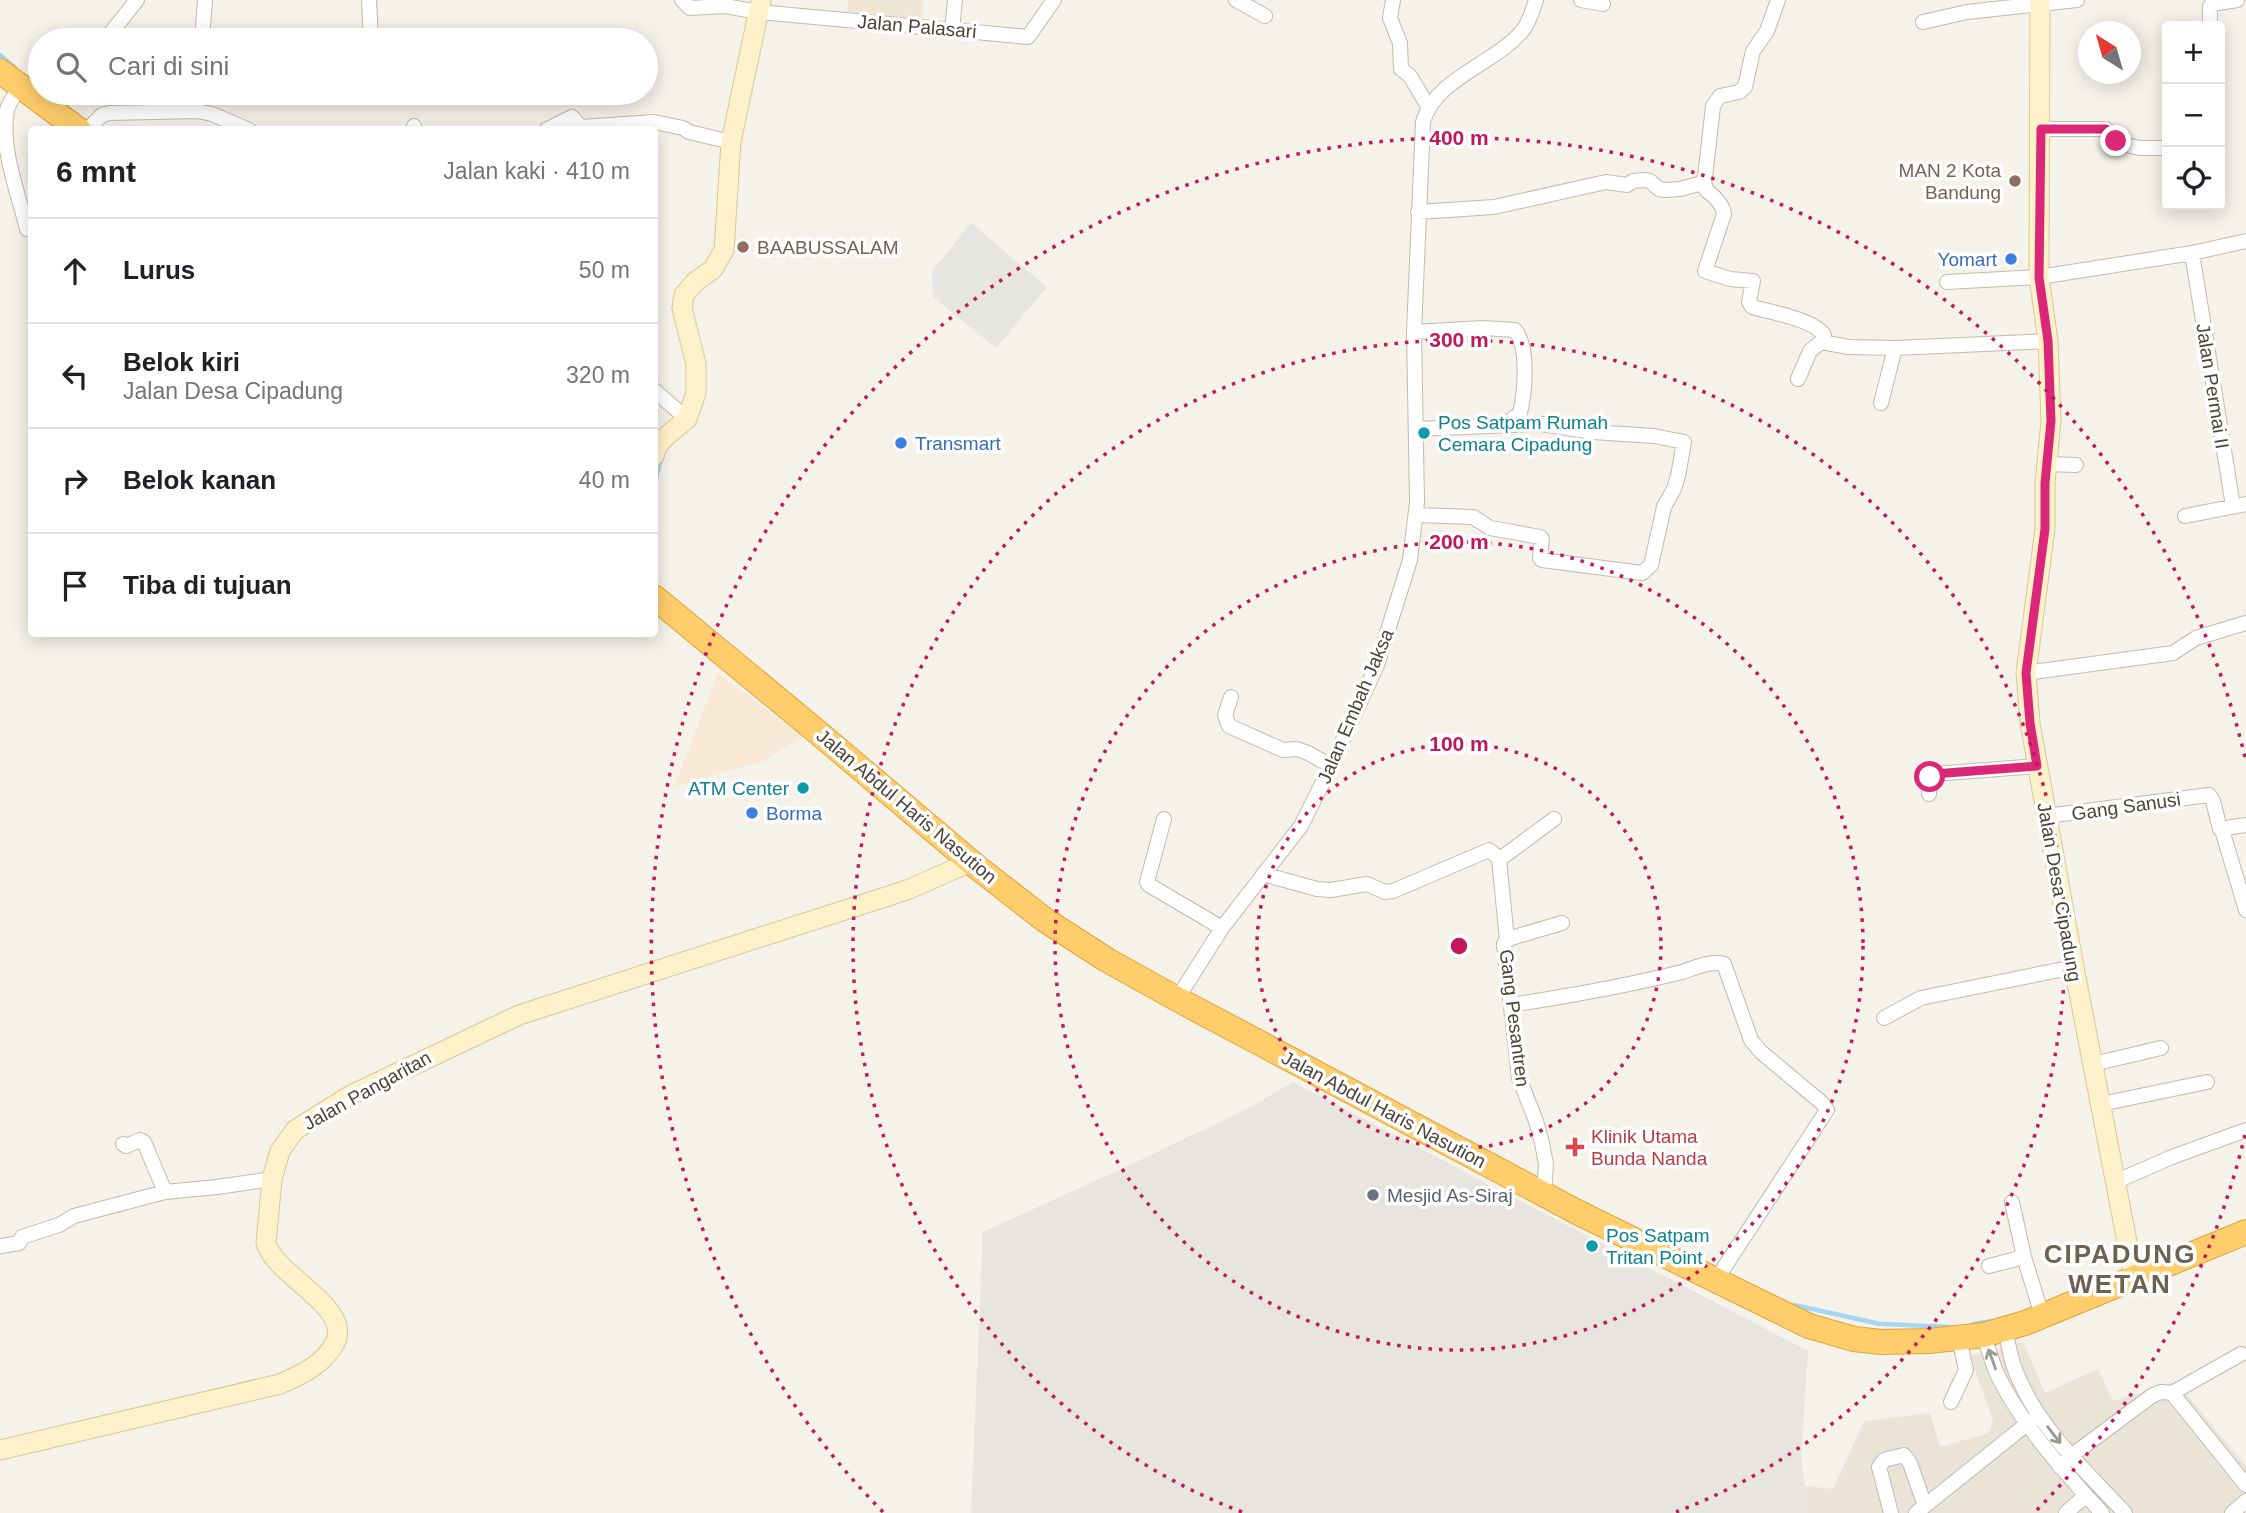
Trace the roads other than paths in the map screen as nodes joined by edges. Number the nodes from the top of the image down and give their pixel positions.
1 (137, 0) edge
2 (205, 0) edge
3 (369, 0) edge
4 (682, 0) edge
5 (955, 0) edge
6 (1054, 0) edge
7 (1236, 0) edge
8 (1393, 0) edge
9 (1535, 0) edge
10 (1581, 0) edge
11 (1778, 0) edge
12 (2077, 0) edge
13 (2237, 0) edge
14 (2040, 2) edge
15 (1603, 4) dead end
16 (760, 6) edge
17 (1265, 16) dead end
18 (2210, 21) edge
19 (1923, 22) dead end
20 (115, 28) edge
21 (203, 28) edge
22 (370, 28) edge
23 (952, 30) junction
24 (0, 71) edge
25 (20, 86) junction
26 (28, 89) edge
27 (58, 105) edge
28 (198, 105) edge
29 (1429, 108) junction
30 (198, 111) junction
31 (76, 126) edge
32 (91, 126) edge
33 (240, 126) edge
34 (553, 126) edge
35 (580, 126) edge
36 (596, 126) edge
37 (2041, 129) junction
38 (730, 142) junction
39 (2162, 148) edge
40 (1704, 181) junction
41 (1418, 212) junction
42 (27, 229) dead end
43 (2246, 241) edge
44 (2192, 253) junction
45 (2039, 277) junction
46 (1947, 282) dead end
47 (1414, 332) junction
48 (2048, 341) junction
49 (1823, 342) junction
50 (1895, 348) junction
51 (1798, 379) dead end
52 (658, 394) edge
53 (1881, 402) dead end
54 (687, 419) junction
55 (1504, 426) junction
56 (1416, 429) junction
57 (658, 446) edge
58 (2048, 464) junction
59 (2076, 465) dead end
60 (2239, 505) edge
61 (1417, 514) junction
62 (2185, 516) dead end
63 (658, 600) edge
64 (2246, 623) edge
65 (2031, 673) junction
66 (1231, 697) dead end
67 (1331, 766) junction
68 (2037, 766) junction
69 (1929, 794) dead end
70 (2046, 816) junction
71 (1164, 819) dead end
72 (1554, 819) dead end
73 (2246, 825) edge
74 (2222, 830) junction
75 (1499, 859) junction
76 (971, 862) junction
77 (1263, 874) junction
78 (2246, 910) edge
79 (1562, 923) dead end
80 (1223, 928) junction
81 (1507, 940) junction
82 (2074, 967) junction
83 (1177, 999) junction
84 (1511, 1005) junction
85 (1884, 1018) dead end
86 (2161, 1048) dead end
87 (2093, 1064) junction
88 (2207, 1082) dead end
89 (2101, 1104) junction
90 (2246, 1130) edge
91 (123, 1144) dead end
92 (257, 1181) junction
93 (2117, 1181) junction
94 (165, 1192) junction
95 (1544, 1194) junction
96 (2012, 1202) dead end
97 (2246, 1232) edge
98 (0, 1246) edge
99 (2024, 1257) junction
100 (1989, 1266) dead end
101 (2134, 1278) junction
102 (1716, 1280) junction
103 (2042, 1315) junction
104 (1994, 1333) junction
105 (1959, 1338) junction
106 (2241, 1354) dead end
107 (2172, 1393) junction
108 (1951, 1402) dead end
109 (2039, 1414) junction
110 (2027, 1424) junction
111 (0, 1450) edge
112 (2071, 1456) junction
113 (2060, 1467) junction
114 (2246, 1485) edge
115 (2086, 1495) junction
116 (2246, 1501) edge
117 (1920, 1509) edge
118 (1891, 1513) edge
119 (2066, 1513) edge
120 (2102, 1513) edge
121 (2125, 1513) edge
122 (2232, 1513) edge

1 - 20 street
2 - 21 street
3 - 22 street
4 - 16 street, Jalan Palasari
5 - 23 street
6 - 23 street, Jalan Palasari
7 - 17 street
8 - 29 street
9 - 29 street
10 - 15 street
11 - 40 street
12 - 14 street
13 - 18 street
14 - 19 street
14 - 37 street, Jalan Desa Cipadung
16 - 23 street, Jalan Palasari
16 - 38 street
24 - 25 highway
25 - 26 highway
25 - 42 street
27 - 31 highway
28 - 30 street
29 - 41 street, Jalan Embah Jaksa
30 - 32 street
30 - 33 street
34 - 35 street
36 - 38 street
37 - 39 street
37 - 45 street, Jalan Desa Cipadung
38 - 54 street
40 - 41 street
40 - 49 street
41 - 47 street, Jalan Embah Jaksa
43 - 44 street
44 - 45 street
44 - 60 street, Jalan Permai II
45 - 46 street
45 - 48 street, Jalan Desa Cipadung
47 - 55 street
47 - 56 street, Jalan Embah Jaksa
48 - 50 street
48 - 58 street, Jalan Desa Cipadung
49 - 50 street
49 - 51 street
50 - 53 street
52 - 54 street
54 - 57 street
55 - 56 street
55 - 61 street
56 - 61 street, Jalan Embah Jaksa
58 - 59 street
58 - 65 street, Jalan Desa Cipadung
60 - 62 street
61 - 67 street, Jalan Embah Jaksa
63 - 76 highway, Jalan Abdul Haris Nasution
64 - 65 street
65 - 68 street, Jalan Desa Cipadung
66 - 67 street
67 - 77 street, Jalan Embah Jaksa
68 - 69 street
68 - 70 street, Jalan Desa Cipadung
70 - 74 street, Gang Sanusi
70 - 82 street, Jalan Desa Cipadung
71 - 80 street
72 - 75 street
73 - 74 street
74 - 78 street
75 - 77 street
75 - 81 street
76 - 83 highway, Jalan Abdul Haris Nasution
76 - 92 street, Jalan Pangaritan
77 - 80 street, Jalan Embah Jaksa
79 - 81 street, Gang Pesantren
80 - 83 street, Jalan Embah Jaksa
81 - 84 street, Gang Pesantren
82 - 85 street
82 - 87 street, Jalan Desa Cipadung
83 - 95 highway, Jalan Abdul Haris Nasution
84 - 95 street, Gang Pesantren
84 - 102 street
86 - 87 street
87 - 89 street, Jalan Desa Cipadung
88 - 89 street
89 - 93 street, Jalan Desa Cipadung
90 - 93 street
91 - 94 street
92 - 94 street
92 - 111 street, Jalan Pangaritan
93 - 101 street, Jalan Desa Cipadung
94 - 98 street
95 - 102 highway, Jalan Abdul Haris Nasution
96 - 99 street
97 - 101 highway, Jalan Abdul Haris Nasution
99 - 100 street
99 - 103 street
101 - 103 highway, Jalan Abdul Haris Nasution
102 - 105 highway, Jalan Abdul Haris Nasution
103 - 104 highway, Jalan Abdul Haris Nasution
104 - 105 highway, Jalan Abdul Haris Nasution
104 - 109 street
110 -> 104 street
105 - 108 street
106 - 107 street
107 - 112 street
107 - 114 street
109 - 110 street
109 -> 112 street
110 - 113 street
110 - 117 street
112 - 113 street
112 - 121 street
113 - 115 street
115 - 119 street
115 - 120 street
116 - 122 street
117 - 118 street

